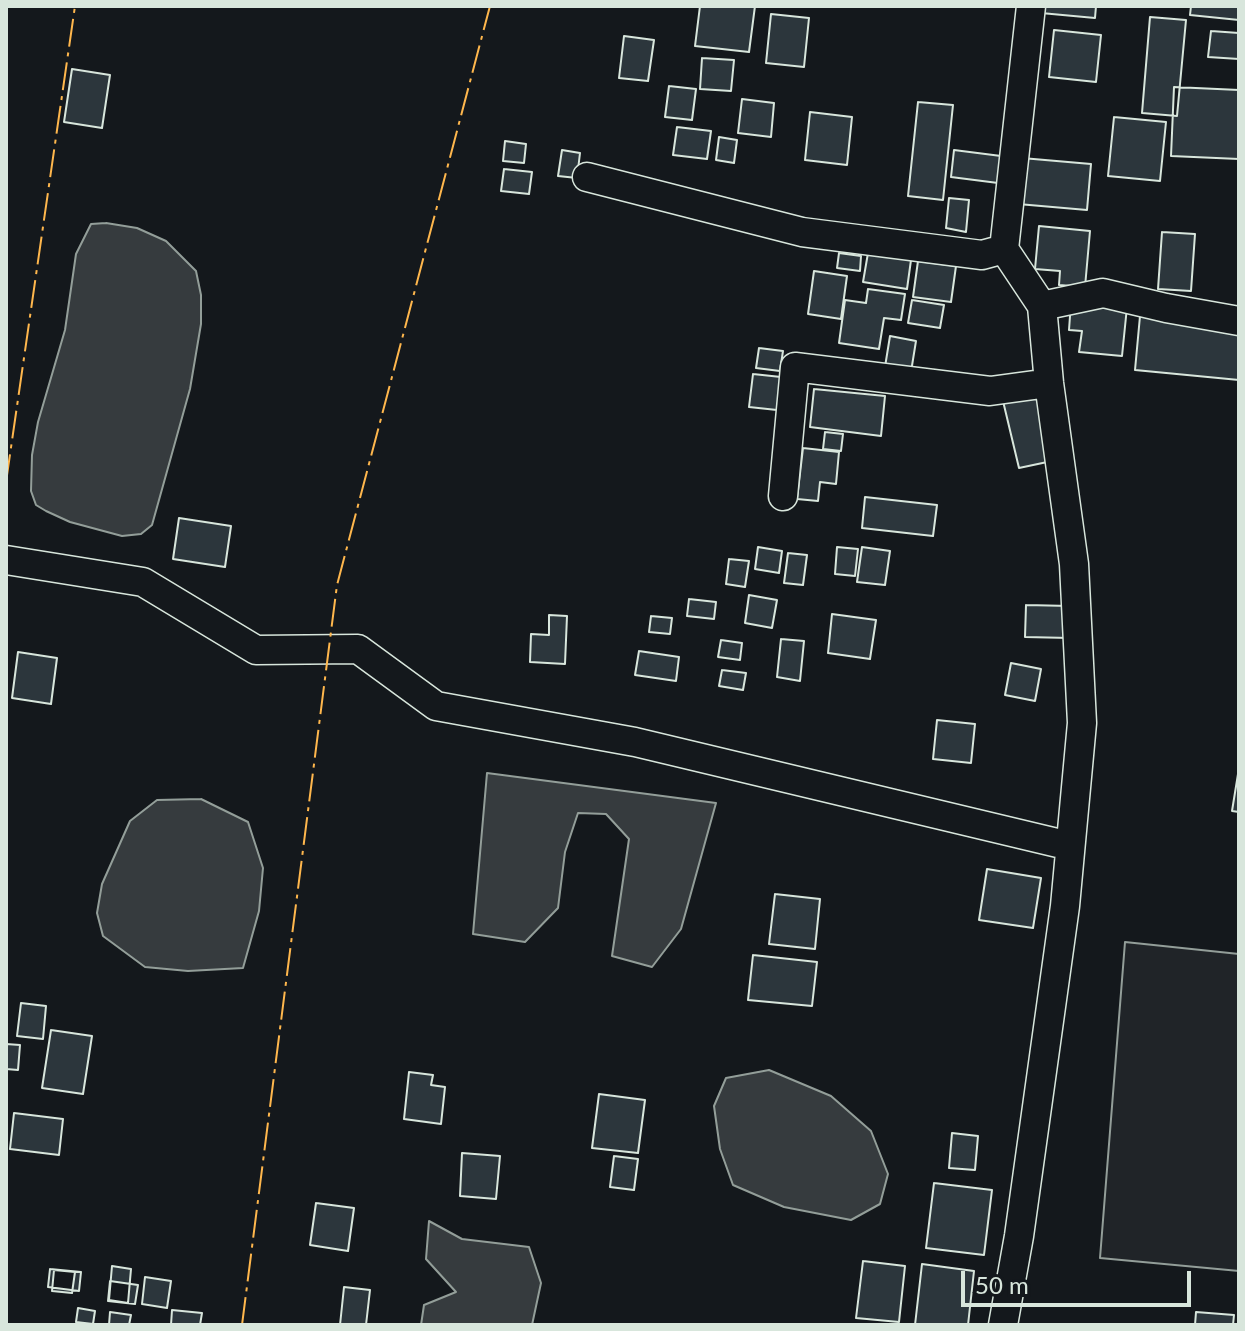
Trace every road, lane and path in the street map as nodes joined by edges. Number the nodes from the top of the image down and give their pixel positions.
1 (1031, 6) edge
2 (587, 177) dead end
3 (1004, 249) junction
4 (1042, 306) junction
5 (1239, 321) edge
6 (1049, 383) junction
7 (783, 496) dead end
8 (6, 560) edge
9 (1070, 846) junction
10 (1003, 1325) edge

1 - 3 street
2 - 3 street
3 - 4 street
4 - 5 street
4 - 6 street
6 - 7 street
6 - 9 street
8 - 9 street
9 - 10 street

